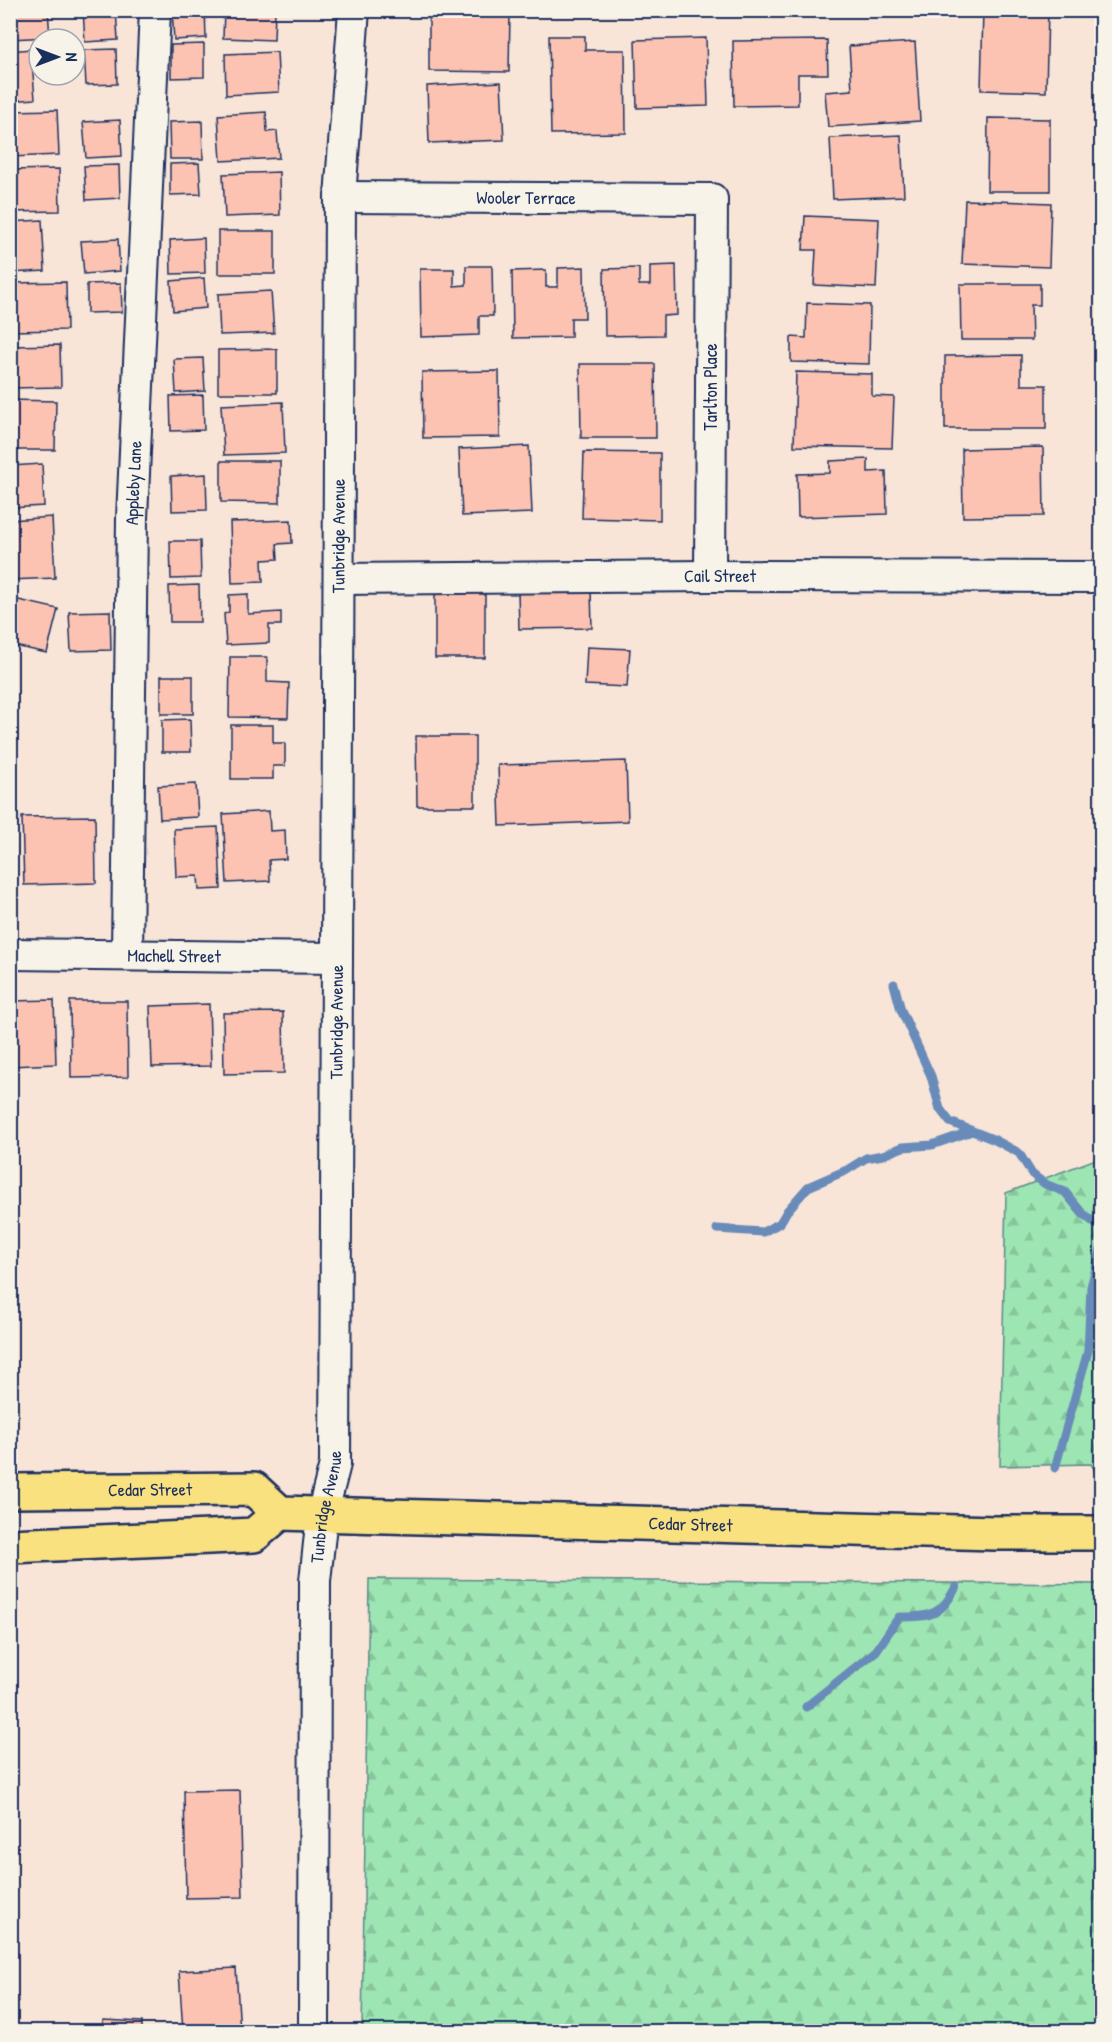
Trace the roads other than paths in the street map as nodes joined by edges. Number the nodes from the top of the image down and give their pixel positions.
1 (155, 10) edge
2 (354, 10) edge
3 (340, 197) junction
4 (712, 199) joint
5 (711, 576) junction
6 (1101, 577) edge
7 (339, 579) junction
8 (10, 954) edge
9 (128, 955) junction
10 (337, 958) junction
11 (10, 1491) edge
12 (280, 1513) junction
13 (322, 1515) junction
14 (1101, 1533) edge
15 (10, 1546) edge
16 (314, 2031) edge

1 - 9 street, Appleby Lane
2 - 3 street, Tunbridge Avenue
3 - 4 street, Wooler Terrace
3 - 7 street, Tunbridge Avenue
4 - 5 street, Tarlton Place
5 - 6 street, Cail Street
5 - 7 street, Cail Street
7 - 10 street, Tunbridge Avenue
8 - 9 street, Machell Street
9 - 10 street, Machell Street
10 - 13 street, Tunbridge Avenue
11 - 12 main road, Cedar Street
12 - 13 main road, Cedar Street
12 - 15 main road
13 - 14 main road, Cedar Street
13 - 16 street, Tunbridge Avenue

